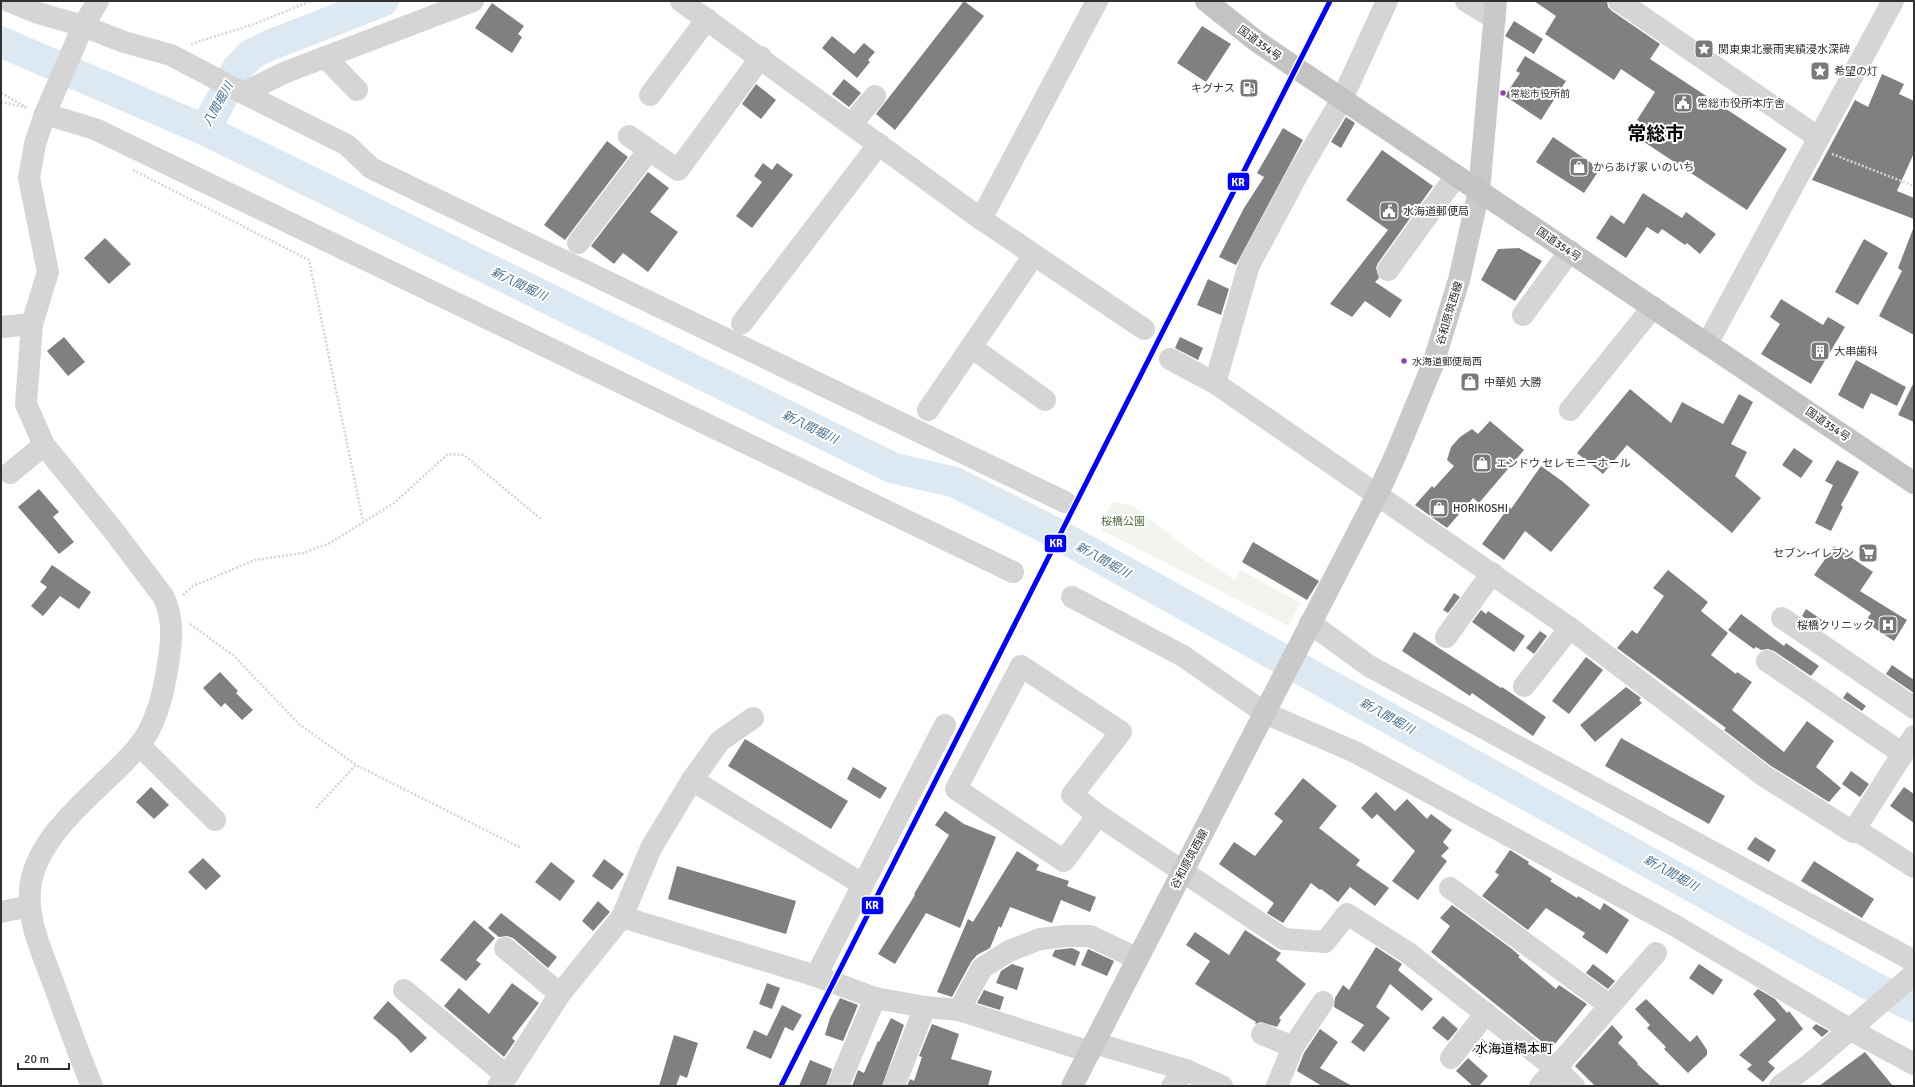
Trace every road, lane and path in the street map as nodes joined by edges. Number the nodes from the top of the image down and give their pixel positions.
1 (9, 1) edge
2 (98, 1) edge
3 (311, 1) edge
4 (473, 1) edge
5 (681, 1) edge
6 (1098, 1) edge
7 (1206, 1) edge
8 (1387, 1) edge
9 (1466, 1) edge
10 (1619, 1) edge
11 (1893, 1) edge
12 (1496, 10) edge
13 (707, 19) junction
14 (81, 30) junction
15 (171, 55) junction
16 (325, 57) junction
17 (761, 57) junction
18 (357, 90) dead end
19 (1, 93) edge
20 (243, 93) junction
21 (650, 95) dead end
22 (875, 96) dead end
23 (1342, 99) junction
24 (1, 102) edge
25 (41, 110) junction
26 (852, 123) junction
27 (629, 136) dead end
28 (1817, 142) junction
29 (879, 144) junction
30 (649, 150) junction
31 (129, 167) dead end
32 (1456, 176) junction
33 (1914, 186) edge
34 (1479, 191) junction
35 (981, 219) junction
36 (578, 243) dead end
37 (1570, 251) junction
38 (1034, 255) junction
39 (1388, 270) dead end
40 (1654, 307) junction
41 (1523, 315) dead end
42 (742, 323) dead end
43 (32, 324) junction
44 (1, 326) edge
45 (1144, 329) dead end
46 (1707, 344) junction
47 (971, 347) junction
48 (1170, 359) dead end
49 (1215, 382) junction
50 (1045, 400) dead end
51 (928, 410) dead end
52 (1570, 410) dead end
53 (44, 445) junction
54 (10, 473) dead end
55 (1914, 483) edge
56 (1377, 495) junction
57 (1065, 502) dead end
58 (540, 519) dead end
59 (363, 521) junction
60 (1013, 572) dead end
61 (1492, 573) junction
62 (1072, 597) dead end
63 (169, 608) junction
64 (1782, 618) dead end
65 (1308, 628) junction
66 (1570, 628) junction
67 (1446, 637) dead end
68 (1767, 661) dead end
69 (1524, 686) dead end
70 (1914, 708) edge
71 (1267, 709) junction
72 (753, 718) dead end
73 (945, 725) dead end
74 (139, 745) junction
75 (1908, 745) edge
76 (356, 765) junction
77 (692, 780) junction
78 (316, 808) dead end
79 (1098, 815) junction
80 (215, 820) dead end
81 (1854, 829) junction
82 (521, 848) dead end
83 (1914, 867) edge
84 (1182, 872) junction
85 (862, 884) junction
86 (1450, 888) dead end
87 (30, 906) junction
88 (1, 912) edge
89 (622, 918) junction
90 (505, 948) dead end
91 (1656, 953) dead end
92 (1136, 958) junction
93 (1914, 961) edge
94 (1914, 974) edge
95 (816, 976) junction
96 (404, 990) dead end
97 (560, 994) junction
98 (875, 998) junction
99 (1323, 1002) dead end
100 (1609, 1005) junction
101 (924, 1007) junction
102 (959, 1010) junction
103 (1486, 1013) junction
104 (1853, 1028) junction
105 (1262, 1034) dead end
106 (1092, 1047) junction
107 (1293, 1047) junction
108 (1451, 1058) dead end
109 (1914, 1064) edge
110 (1555, 1068) junction
111 (1179, 1078) edge
112 (502, 1081) edge
113 (92, 1086) edge
114 (838, 1086) edge
115 (894, 1086) edge
116 (1072, 1086) edge
117 (1222, 1086) edge
118 (1277, 1086) edge
119 (1540, 1086) edge
120 (1574, 1086) edge
121 (1780, 1086) edge

1 - 14 street
2 - 14 street
3 - 15 path
4 - 16 street
5 - 13 street
6 - 35 street
7 - 23 highway, 国道354号
8 - 23 street
9 - 12 street
10 - 28 street
11 - 28 street
12 - 34 main road, 谷和原筑西線
13 - 17 street
13 - 21 street
14 - 15 street
14 - 25 street
15 - 20 street
16 - 18 street
16 - 20 street
17 - 26 street
17 - 30 street
19 - 25 path
20 - 57 street
22 - 26 street
23 - 32 highway, 国道354号
23 - 49 street
24 - 25 path
25 - 43 street
25 - 60 street
26 - 29 street
27 - 30 street
28 - 33 path
28 - 46 street
29 - 35 street
29 - 42 street
30 - 36 street
31 - 59 path
32 - 34 highway, 国道354号
32 - 39 street
34 - 37 highway, 国道354号
34 - 56 main road, 谷和原筑西線
35 - 38 street
37 - 40 highway, 国道354号
37 - 41 street
38 - 45 street
38 - 47 street
40 - 46 highway, 国道354号
40 - 52 street
43 - 44 street
43 - 53 street
46 - 55 highway, 国道354号
47 - 50 street
47 - 51 street
48 - 49 street
49 - 56 street
53 - 54 street
53 - 63 street
56 - 61 street
56 - 65 main road, 谷和原筑西線
58 - 59 path
59 - 63 path
61 - 66 street
61 - 67 street
62 - 71 street
63 - 74 street
63 - 76 path
64 - 70 street
65 - 71 main road, 谷和原筑西線
65 - 93 street
66 - 69 street
66 - 81 street
68 - 75 street
71 - 84 main road, 谷和原筑西線
71 - 104 street
72 - 77 street
73 - 85 street
74 - 80 street
74 - 87 street
75 - 81 street
76 - 78 path
76 - 82 path
77 - 85 street
77 - 89 street
79 - 79 street
79 - 84 street
81 - 83 street
84 - 92 main road, 谷和原筑西線
84 - 103 street
85 - 95 street
86 - 100 street
87 - 88 street
87 - 113 street
89 - 95 street
89 - 97 street
90 - 97 street
91 - 100 street
92 - 102 street
92 - 106 main road, 谷和原筑西線
94 - 104 street
95 - 98 street
96 - 112 street
97 - 112 street
98 - 101 street
98 - 114 street
99 - 107 street
100 - 110 street
101 - 102 street
101 - 115 street
102 - 106 street
103 - 108 street
103 - 110 street
104 - 109 street
104 - 121 street
105 - 107 street
106 - 111 street
106 - 116 main road, 谷和原筑西線
107 - 118 street
110 - 119 street
110 - 120 street
111 - 117 street

